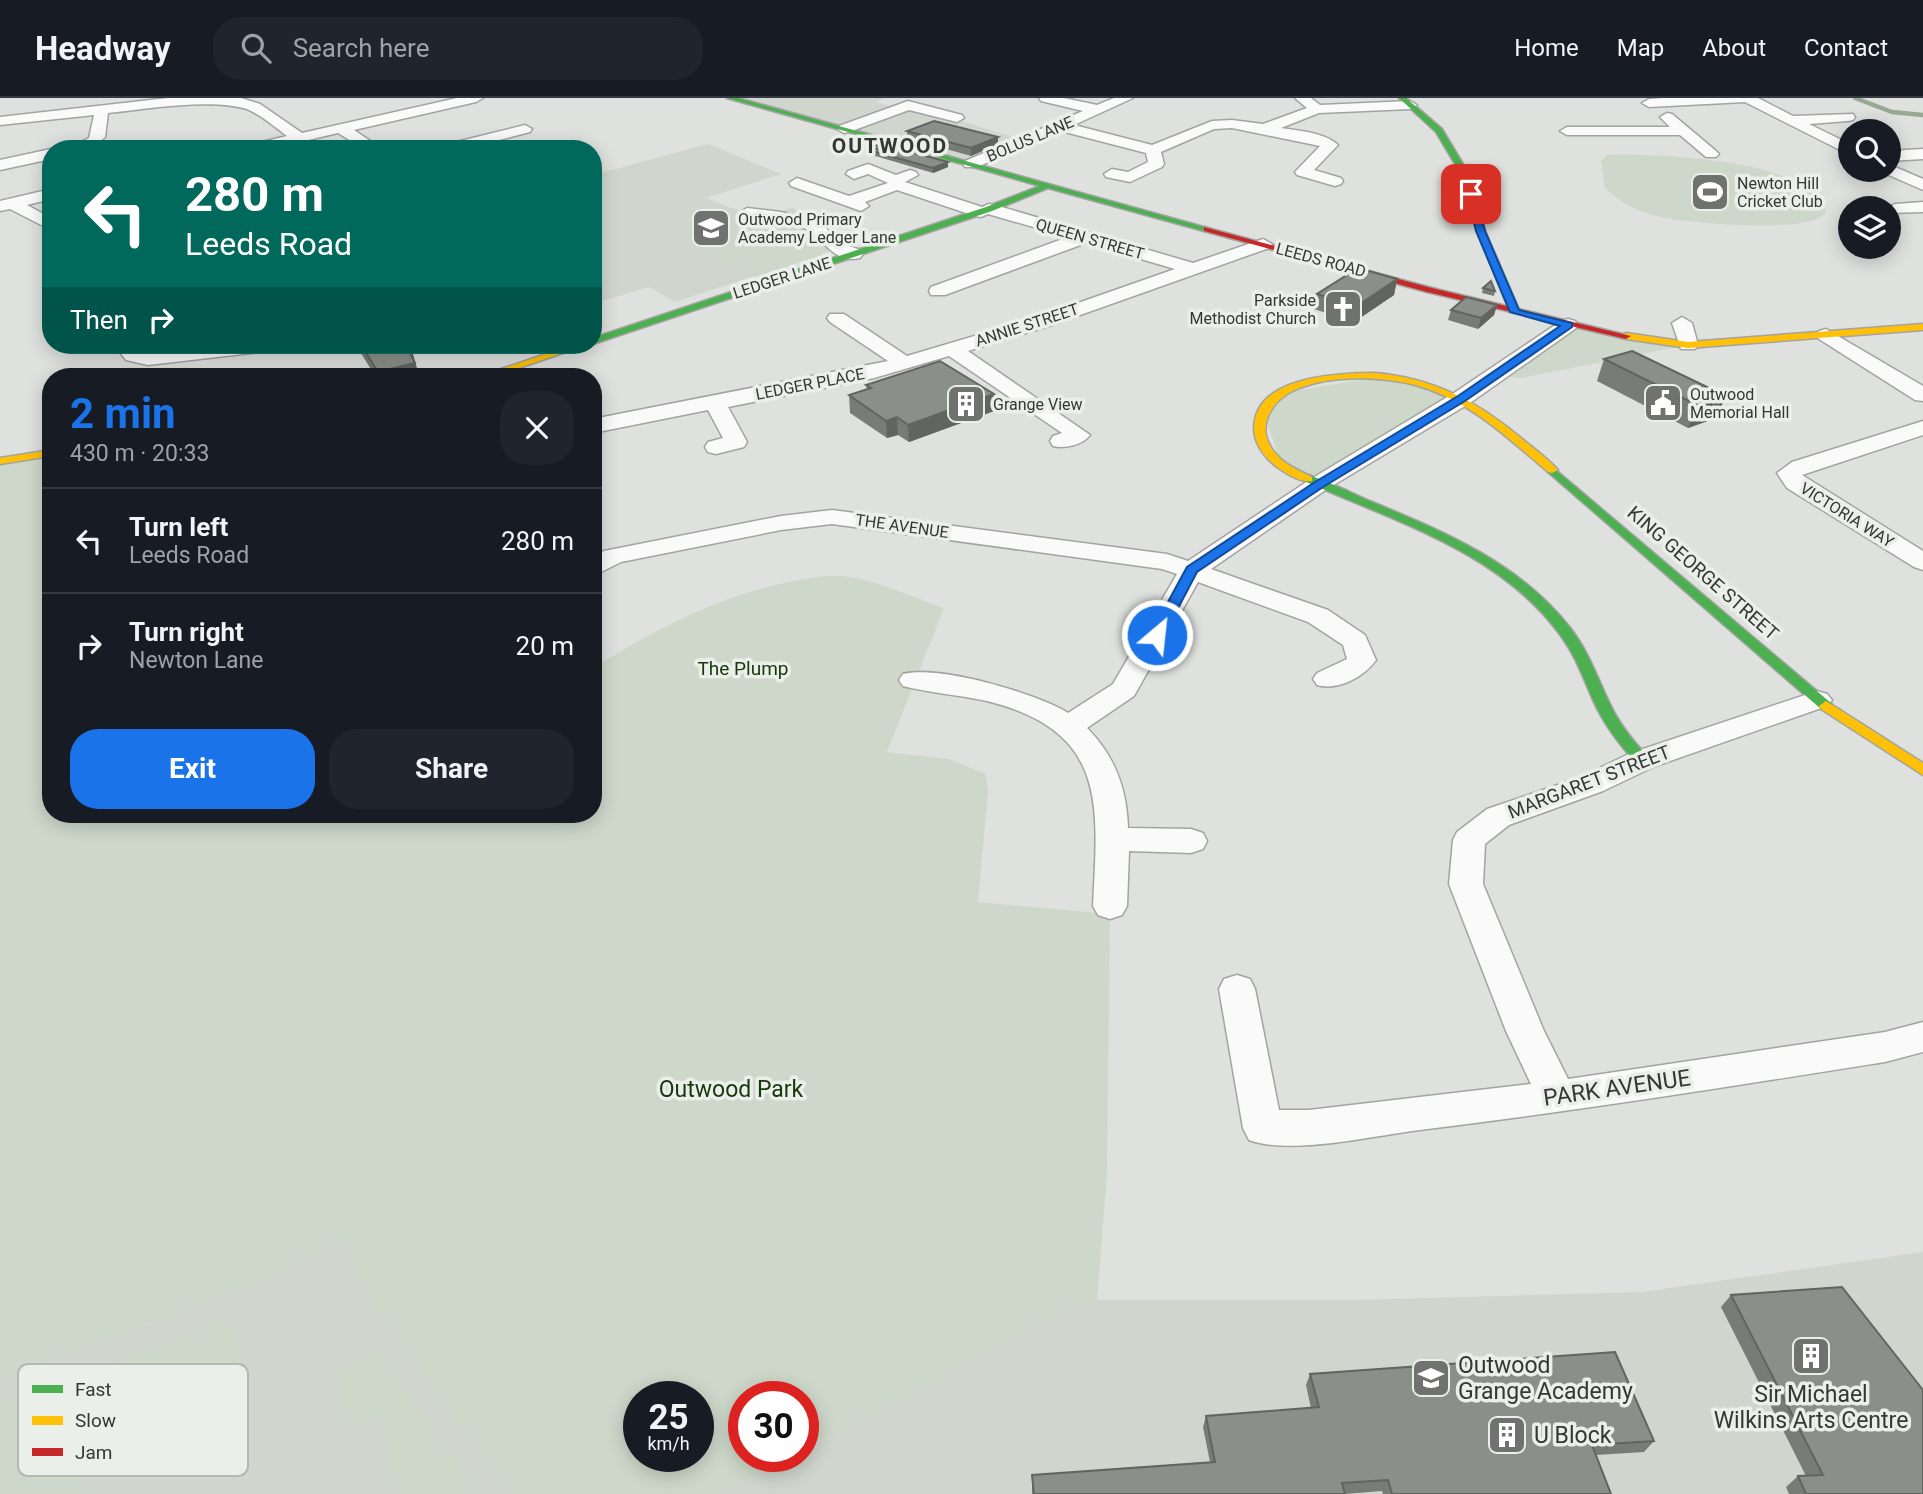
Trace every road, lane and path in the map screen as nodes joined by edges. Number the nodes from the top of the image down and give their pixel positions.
1 (476, 98) edge
2 (730, 98) edge
3 (1046, 98) edge
4 (1126, 98) edge
5 (1302, 98) edge
6 (1747, 98) edge
7 (1645, 100) edge
8 (1406, 102) edge
9 (121, 103) edge
10 (1317, 109) junction
11 (101, 110) junction
12 (1098, 110) junction
13 (3, 116) edge
14 (1846, 116) dead end
15 (957, 118) dead end
16 (1791, 120) junction
17 (1060, 126) junction
18 (340, 128) junction
19 (525, 129) dead end
20 (844, 129) junction
21 (1264, 129) junction
22 (1567, 131) dead end
23 (1684, 131) junction
24 (299, 137) junction
25 (97, 140) edge
26 (286, 140) edge
27 (360, 140) edge
28 (481, 140) edge
29 (1838, 144) edge
30 (1153, 150) junction
31 (1711, 154) dead end
32 (1923, 154) edge
33 (1901, 155) edge
34 (42, 156) edge
35 (937, 164) junction
36 (971, 164) junction
37 (0, 165) edge
38 (854, 174) dead end
39 (1112, 174) dead end
40 (1901, 175) edge
41 (1335, 181) dead end
42 (797, 183) dead end
43 (1048, 185) junction
44 (1923, 185) edge
45 (42, 196) edge
46 (6, 204) edge
47 (1923, 207) edge
48 (1901, 209) edge
49 (985, 211) junction
50 (747, 213) dead end
51 (42, 221) edge
52 (1086, 237) junction
53 (1263, 244) junction
54 (854, 254) junction
55 (1191, 268) junction
56 (938, 291) dead end
57 (1515, 312) junction
58 (837, 318) dead end
59 (1682, 323) dead end
60 (1568, 325) junction
61 (1923, 327) edge
62 (1826, 335) junction
63 (602, 338) edge
64 (1688, 345) junction
65 (952, 349) junction
66 (131, 354) edge
67 (191, 354) edge
68 (537, 354) edge
69 (904, 363) junction
70 (504, 368) edge
71 (1923, 395) edge
72 (1462, 398) junction
73 (715, 403) junction
74 (602, 424) edge
75 (1923, 428) edge
76 (1061, 441) dead end
77 (716, 447) dead end
78 (42, 454) edge
79 (0, 461) edge
80 (1319, 484) junction
81 (603, 562) edge
82 (1923, 562) edge
83 (1192, 570) junction
84 (1327, 679) dead end
85 (914, 680) dead end
86 (1817, 700) junction
87 (1069, 726) junction
88 (1642, 760) junction
89 (1923, 770) edge
90 (1112, 839) junction
91 (1191, 841) dead end
92 (1110, 906) dead end
93 (1237, 989) dead end
94 (1923, 1037) edge
95 (1557, 1097) junction

1 - 18 street
2 - 20 street, LEEDS ROAD
3 - 12 street
4 - 12 street, BOLUS LANE
5 - 10 street
6 - 7 street
6 - 16 street
7 - 23 street
8 - 10 street
8 - 57 street
9 - 11 street
9 - 24 street
10 - 21 street
11 - 13 street
11 - 25 street
12 - 17 street, BOLUS LANE
14 - 16 street
15 - 20 street
16 - 29 street
17 - 30 street
17 - 36 street, BOLUS LANE
18 - 24 street
18 - 27 street
19 - 28 street
20 - 35 street, LEEDS ROAD
21 - 30 street
21 - 41 street
22 - 23 street
23 - 31 street
24 - 26 street
30 - 39 street
32 - 33 street
34 - 37 street
35 - 36 street, LEEDS ROAD
35 - 38 street
36 - 43 street, LEEDS ROAD
40 - 44 street
42 - 49 street, QUEEN STREET
43 - 49 street, LEDGER LANE
43 - 53 street, LEEDS ROAD
45 - 46 street
46 - 51 street
47 - 48 street
49 - 52 street, QUEEN STREET
49 - 54 street, LEDGER LANE
50 - 54 street
52 - 55 street, QUEEN STREET
52 - 56 street
53 - 55 street, ANNIE STREET
53 - 57 street, LEEDS ROAD
54 - 63 street, LEDGER LANE
55 - 65 street, ANNIE STREET
57 - 60 street, LEEDS ROAD
58 - 69 street, LEDGER PLACE
59 - 64 street
60 - 64 street, LEEDS ROAD
60 - 72 street
61 - 62 street, LEEDS ROAD
62 - 64 street, LEEDS ROAD
62 - 71 street
65 - 69 street, LEDGER PLACE
65 - 76 street, ANNIE STREET
66 - 67 street
68 - 70 street
69 - 73 street, LEDGER PLACE
72 - 80 street
72 - 80 street, KING GEORGE STREET
72 - 86 street, KING GEORGE STREET
73 - 74 street, LEDGER PLACE
73 - 77 street
75 - 82 street, VICTORIA WAY
78 - 79 street
80 - 83 street
80 - 88 street
81 - 83 street, THE AVENUE
83 - 84 street, THE AVENUE
83 - 87 street
85 - 87 street
86 - 88 street, MARGARET STREET
86 - 89 street, KING GEORGE STREET
87 - 90 street
88 - 95 street, MARGARET STREET
90 - 91 street
90 - 92 street
93 - 95 street, PARK AVENUE
94 - 95 street, PARK AVENUE

